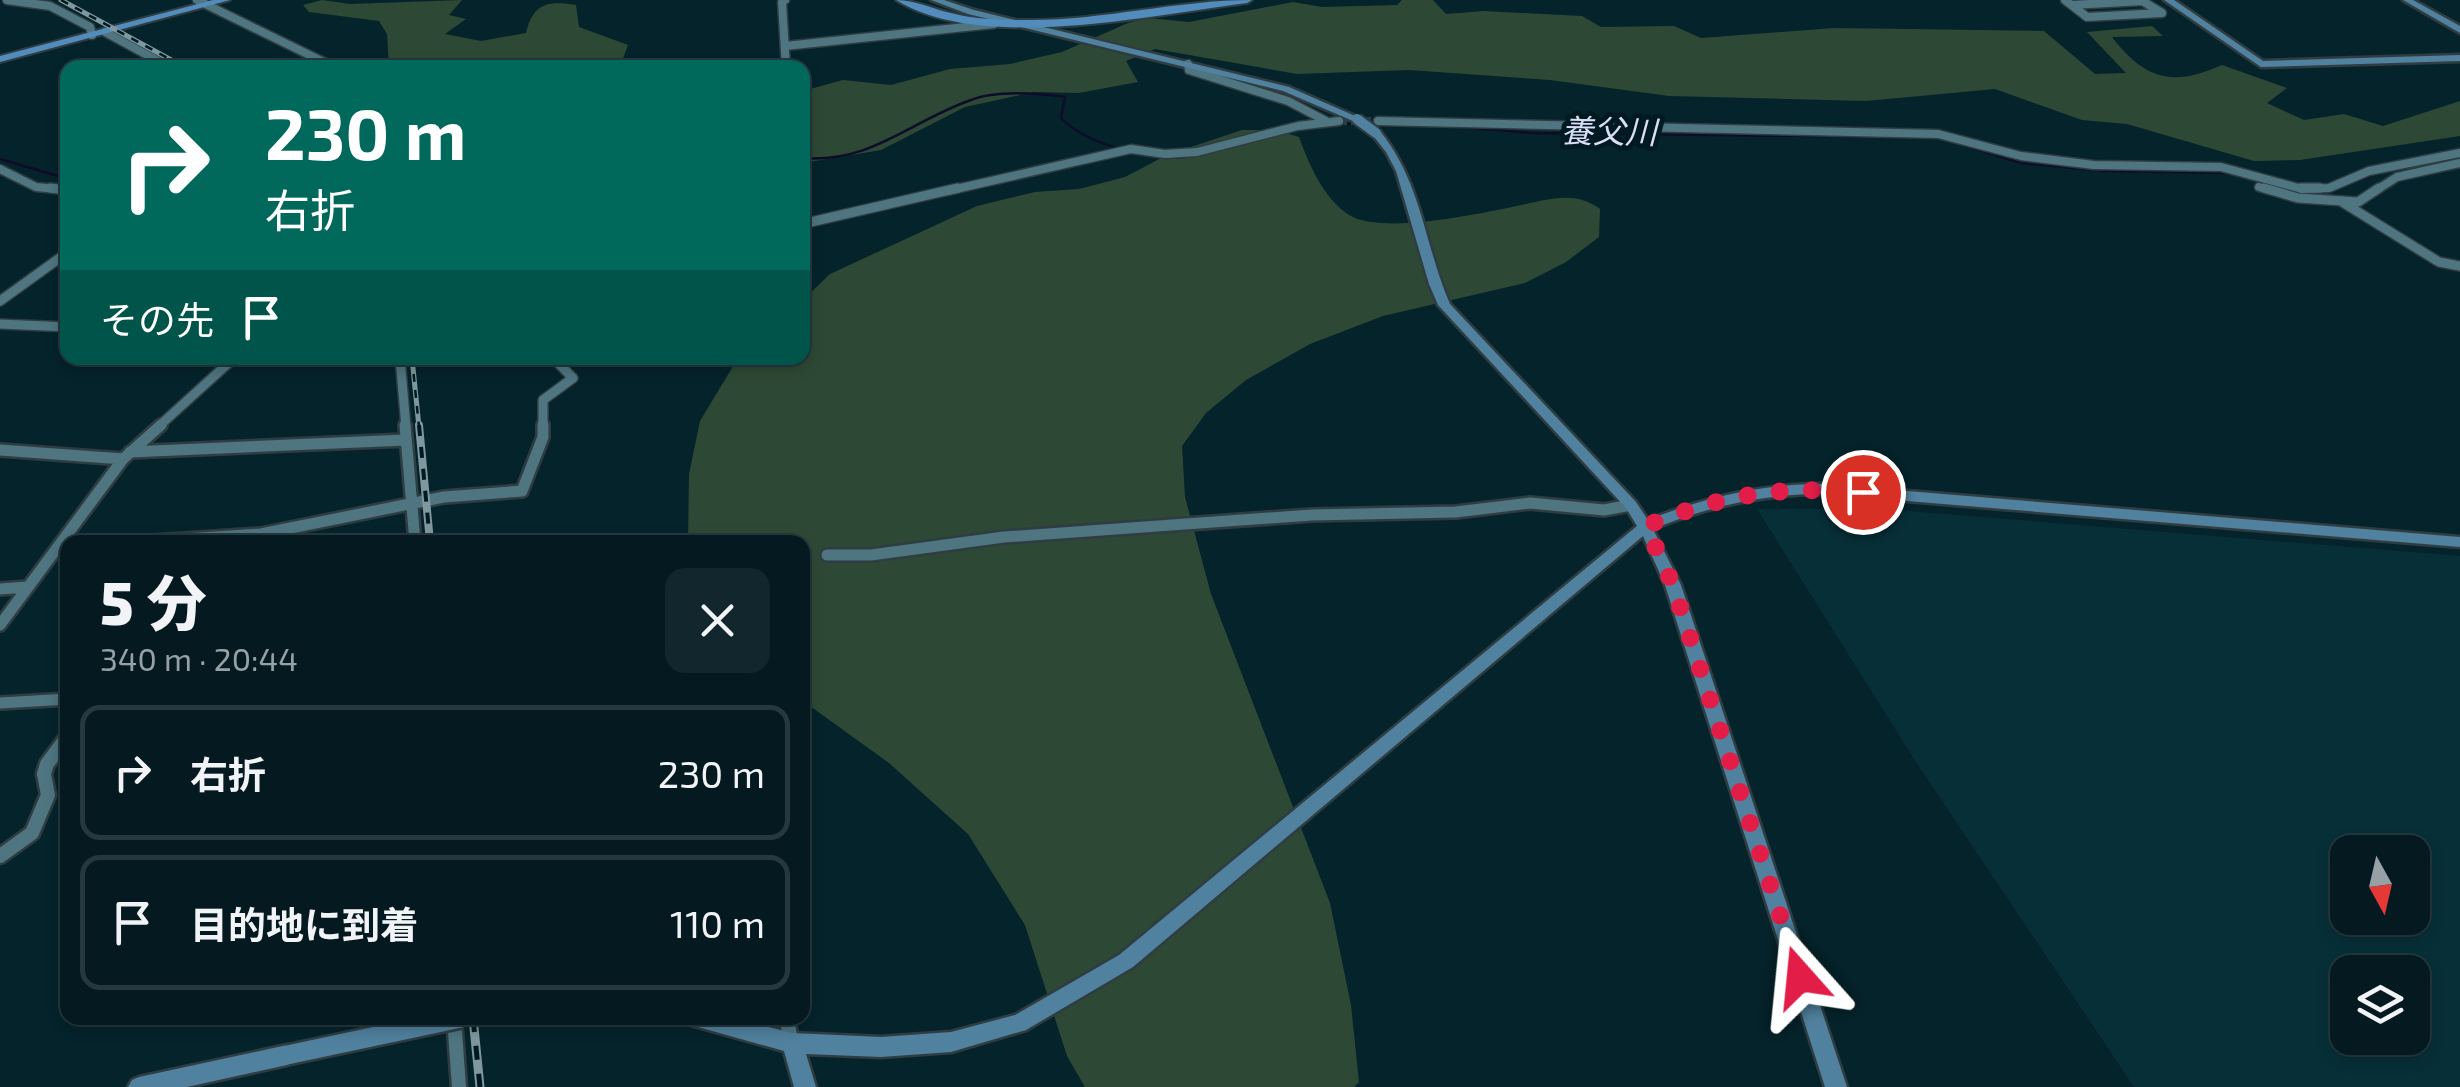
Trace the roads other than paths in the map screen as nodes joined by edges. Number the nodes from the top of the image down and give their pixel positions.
1 (7, 0) edge
2 (225, 0) edge
3 (785, 0) edge
4 (901, 0) edge
5 (935, 0) edge
6 (1247, 0) edge
7 (2142, 0) edge
8 (2168, 0) edge
9 (2408, 0) edge
10 (202, 2) edge
11 (2068, 2) edge
12 (1014, 21) junction
13 (2460, 30) edge
14 (98, 33) junction
15 (785, 46) junction
16 (0, 58) edge
17 (2460, 58) edge
18 (154, 60) edge
19 (320, 60) edge
20 (786, 60) edge
21 (1193, 65) junction
22 (1326, 121) junction
23 (1340, 121) tunnel mouth
24 (1378, 122) tunnel mouth
25 (2460, 153) edge
26 (2460, 162) edge
27 (0, 169) edge
28 (2264, 183) junction
29 (60, 189) edge
30 (2342, 202) junction
31 (810, 222) edge
32 (60, 258) edge
33 (2460, 266) edge
34 (0, 301) edge
35 (0, 324) edge
36 (60, 327) edge
37 (226, 365) edge
38 (401, 365) edge
39 (558, 365) edge
40 (406, 440) junction
41 (0, 450) edge
42 (126, 456) junction
43 (411, 504) junction
44 (1631, 505) junction
45 (1646, 526) junction
46 (294, 528) junction
47 (73, 535) edge
48 (216, 535) edge
49 (294, 535) edge
50 (414, 535) edge
51 (2460, 542) edge
52 (60, 552) edge
53 (827, 555) dead end
54 (26, 588) junction
55 (0, 589) edge
56 (0, 625) edge
57 (60, 699) edge
58 (0, 703) edge
59 (60, 746) edge
60 (0, 856) edge
61 (426, 1025) edge
62 (458, 1025) edge
63 (724, 1025) edge
64 (788, 1025) edge
65 (792, 1043) junction
66 (139, 1087) edge
67 (459, 1087) edge
68 (805, 1087) edge
69 (1836, 1087) edge

1 - 14 street
2 - 10 main road
3 - 15 street
4 - 12 main road
5 - 12 street
6 - 12 main road
7 - 11 street
7 - 11 street
8 - 17 street
9 - 13 street
10 - 14 main road
10 - 19 street
12 - 15 street
12 - 21 street
14 - 16 main road
14 - 18 street
15 - 20 street
21 - 22 street
21 - 44 street, bridge
22 - 23 street
22 - 31 street
24 - 28 street
25 - 28 street
26 - 30 street
27 - 29 street
28 - 30 street
30 - 33 street
32 - 34 street
35 - 36 street
37 - 42 street
38 - 40 street
39 - 43 street
40 - 42 street
40 - 43 street
41 - 42 street
42 - 47 street
43 - 46 street
43 - 50 street
44 - 45 street
44 - 53 street
45 - 51 street
45 - 65 street
45 - 69 street
46 - 48 street
46 - 49 street
52 - 54 street
54 - 55 street
54 - 56 street
57 - 58 street
59 - 60 street
61 - 66 street, bridge
62 - 67 street
63 - 65 street
64 - 65 street
65 - 68 street

